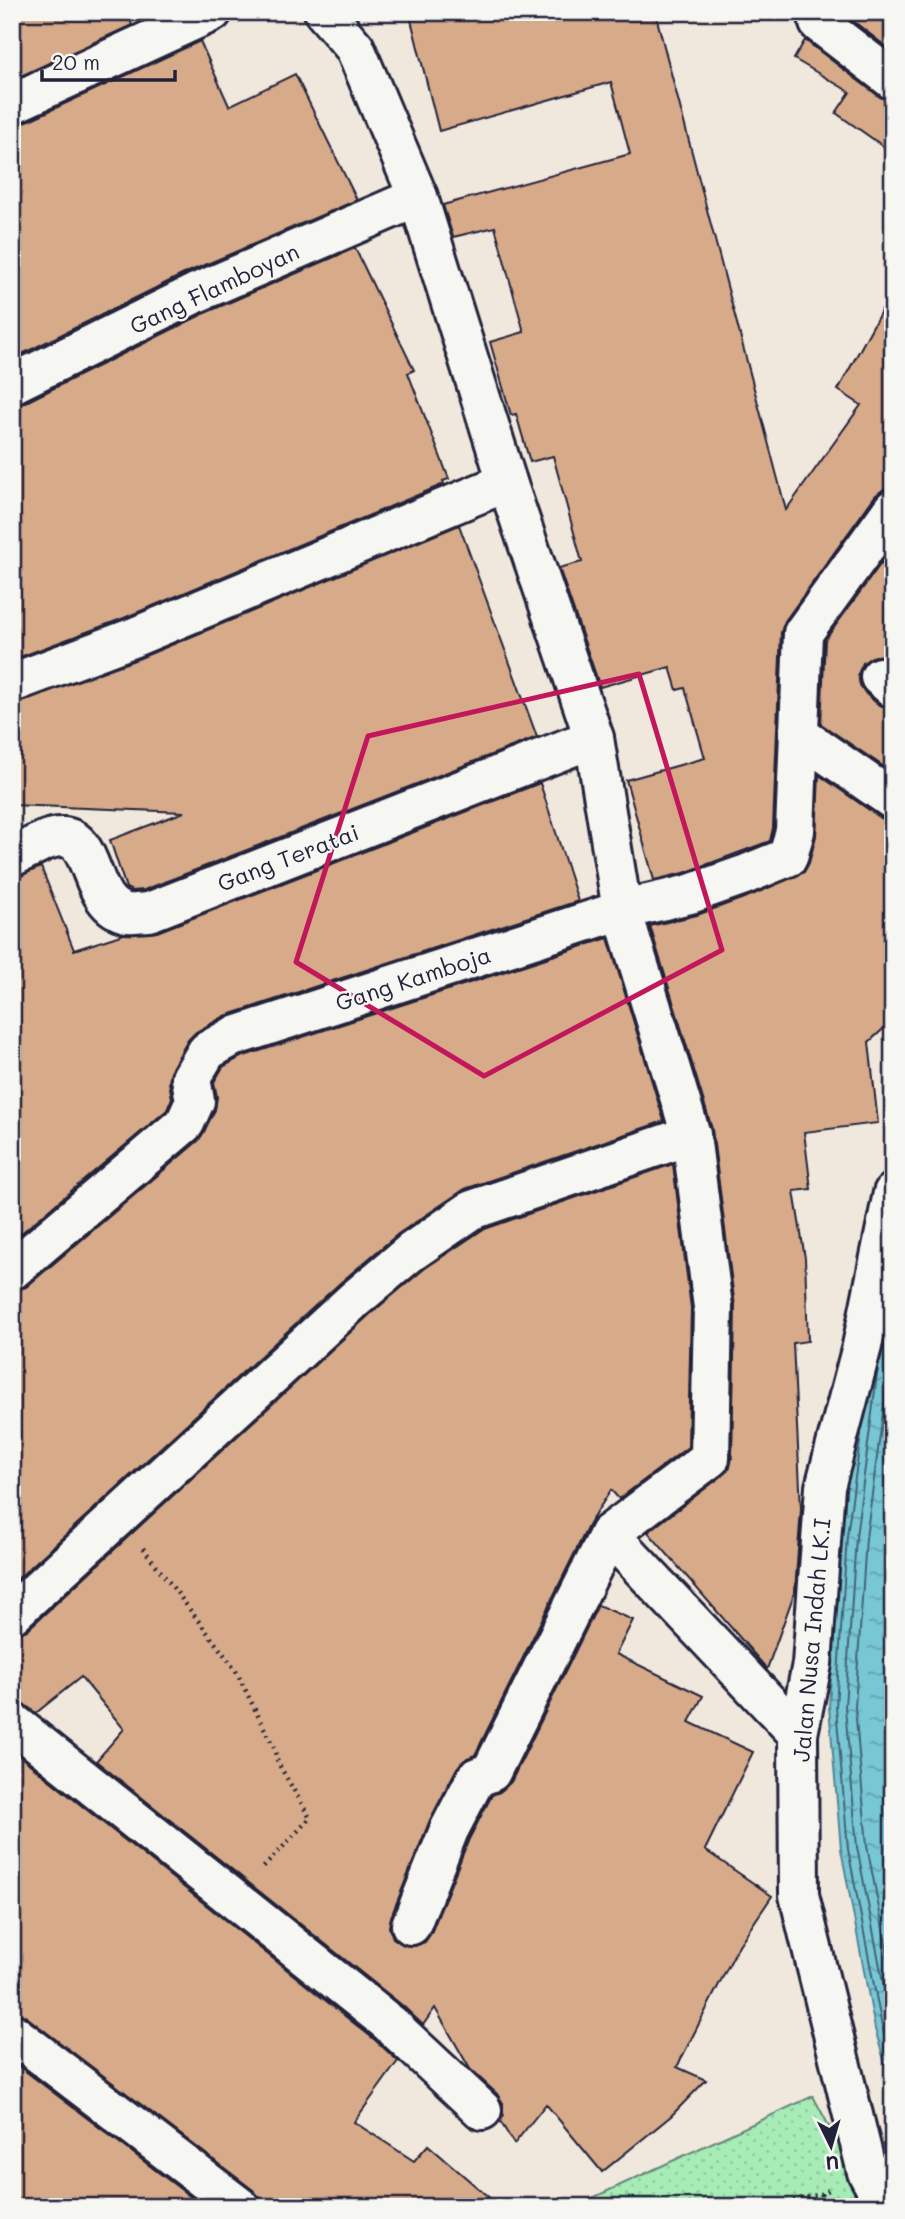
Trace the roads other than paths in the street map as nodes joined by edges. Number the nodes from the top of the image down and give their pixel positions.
1 (212, 12) edge
2 (324, 12) edge
3 (827, 12) edge
4 (893, 80) edge
5 (12, 104) edge
6 (418, 197) junction
7 (12, 384) edge
8 (507, 482) junction
9 (891, 516) edge
10 (12, 683) edge
11 (798, 734) junction
12 (594, 738) junction
13 (893, 800) edge
14 (14, 851) edge
15 (622, 911) junction
16 (691, 1135) junction
17 (893, 1193) edge
18 (12, 1270) edge
19 (609, 1534) junction
20 (12, 1614) edge
21 (12, 1722) edge
22 (798, 1734) junction
23 (411, 1925) dead end
24 (12, 2033) edge
25 (482, 2110) dead end
26 (240, 2207) edge
27 (886, 2207) edge

1 - 5 street
2 - 6 street
3 - 4 street
6 - 7 street, Gang Flamboyan
6 - 8 street
8 - 10 street
8 - 12 street
9 - 11 street
11 - 13 street
11 - 15 street, Gang Kamboja
12 - 14 street, Gang Teratai
12 - 15 street
15 - 16 street
15 - 18 street, Gang Kamboja
16 - 19 street
16 - 20 street
17 - 22 street, Jalan Nusa Indah LK.I
19 - 22 street
19 - 23 street
21 - 25 street
22 - 27 street, Jalan Nusa Indah LK.I
24 - 26 street

